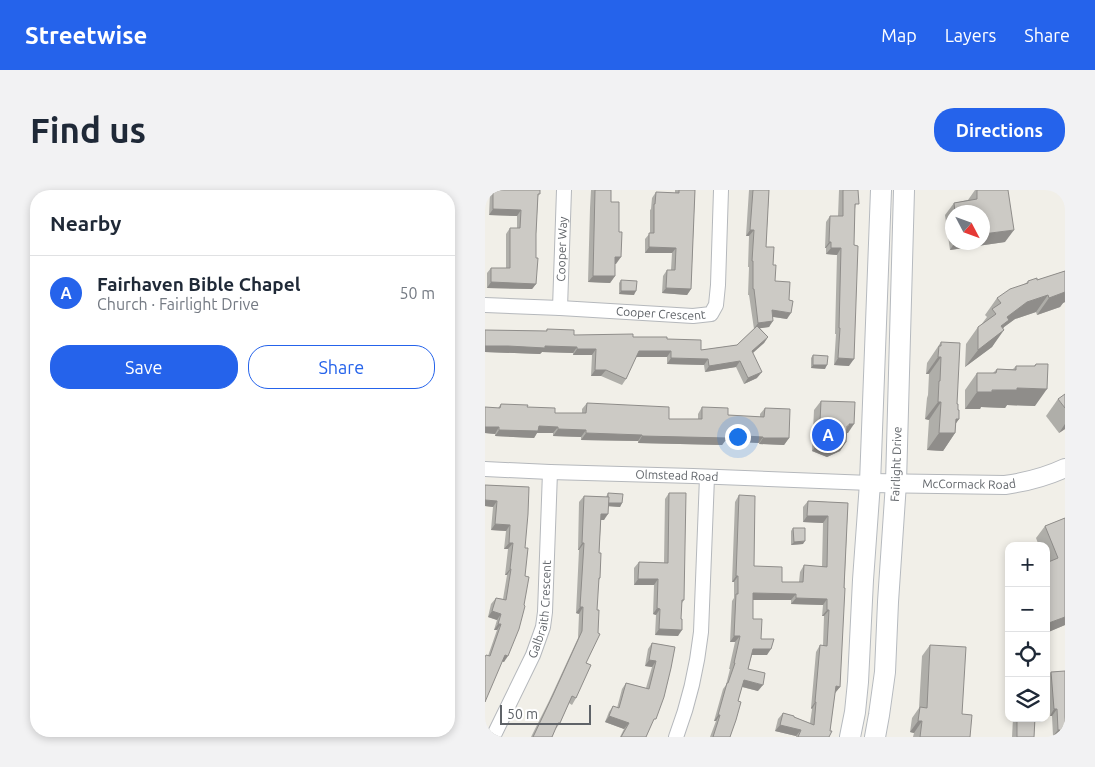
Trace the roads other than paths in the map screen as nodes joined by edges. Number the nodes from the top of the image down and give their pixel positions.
1 (564, 190) edge
2 (721, 190) edge
3 (881, 190) edge
4 (904, 190) edge
5 (485, 305) edge
6 (560, 308) junction
7 (1065, 468) edge
8 (485, 469) edge
9 (550, 472) junction
10 (707, 476) junction
11 (870, 483) junction
12 (896, 483) junction
13 (493, 737) edge
14 (676, 737) edge
15 (850, 737) edge
16 (875, 737) edge

1 - 6 street, Cooper Way
2 - 6 street, Cooper Crescent
3 - 11 main road, Fairlight Drive
4 - 12 main road, Fairlight Drive
5 - 6 street, Cooper Crescent
7 - 12 street, McCormack Road
8 - 9 street, Olmstead Road
9 - 10 street, Olmstead Road
9 - 13 street, Galbraith Crescent
10 - 11 street, Olmstead Road
10 - 14 street
11 - 12 street, McCormack Road
11 - 15 main road, Fairlight Drive
12 - 16 main road, Fairlight Drive

